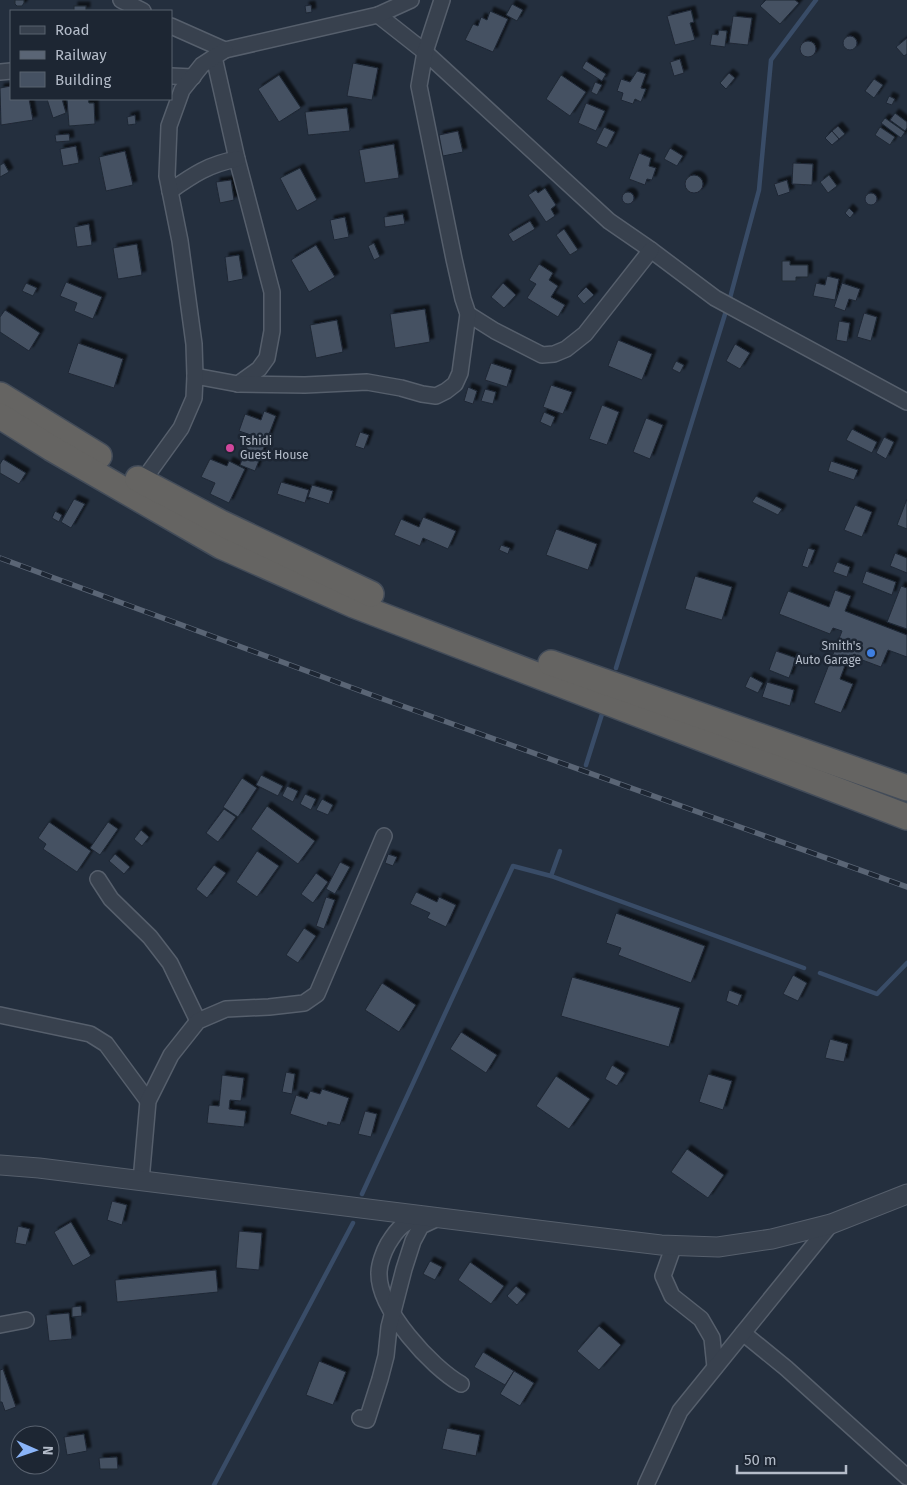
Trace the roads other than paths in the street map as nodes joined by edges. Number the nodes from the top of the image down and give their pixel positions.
1 (121, 0) edge
2 (411, 0) edge
3 (442, 0) edge
4 (141, 10) edge
5 (378, 15) junction
6 (172, 27) edge
7 (425, 52) junction
8 (219, 54) junction
9 (172, 76) edge
10 (193, 77) junction
11 (237, 159) junction
12 (170, 191) junction
13 (652, 250) junction
14 (468, 314) junction
15 (195, 376) junction
16 (238, 384) junction
17 (0, 395) edge
18 (907, 402) edge
19 (0, 416) edge
20 (142, 482) junction
21 (907, 788) edge
22 (907, 817) edge
23 (384, 836) dead end
24 (98, 879) dead end
25 (0, 1015) edge
26 (198, 1021) junction
27 (148, 1101) junction
28 (0, 1165) edge
29 (141, 1181) junction
30 (907, 1194) edge
31 (431, 1217) junction
32 (830, 1224) junction
33 (674, 1245) junction
34 (393, 1312) junction
35 (26, 1320) dead end
36 (0, 1326) edge
37 (743, 1333) junction
38 (715, 1368) junction
39 (461, 1384) dead end
40 (360, 1418) dead end
41 (907, 1477) edge
42 (646, 1485) edge

1 - 4 street
2 - 5 street
3 - 7 street
5 - 7 street
5 - 8 street
6 - 8 street
7 - 13 street
7 - 14 street
8 - 10 street
8 - 11 street
9 - 10 street
10 - 12 street
11 - 12 street
11 - 16 street
12 - 15 street
13 - 14 street
13 - 18 street
14 - 16 street
15 - 16 street
15 - 20 street
17 - 20 highway
19 - 22 highway
20 - 21 highway
23 - 26 street
24 - 26 street
25 - 27 street
26 - 27 street
27 - 29 street
28 - 29 street
29 - 31 street
30 - 32 street
31 - 33 street
31 - 34 street
31 - 34 street
32 - 33 street
32 - 37 street
33 - 38 street
34 - 39 street
34 - 40 street
35 - 36 street
37 - 38 street
37 - 41 street
38 - 42 street

